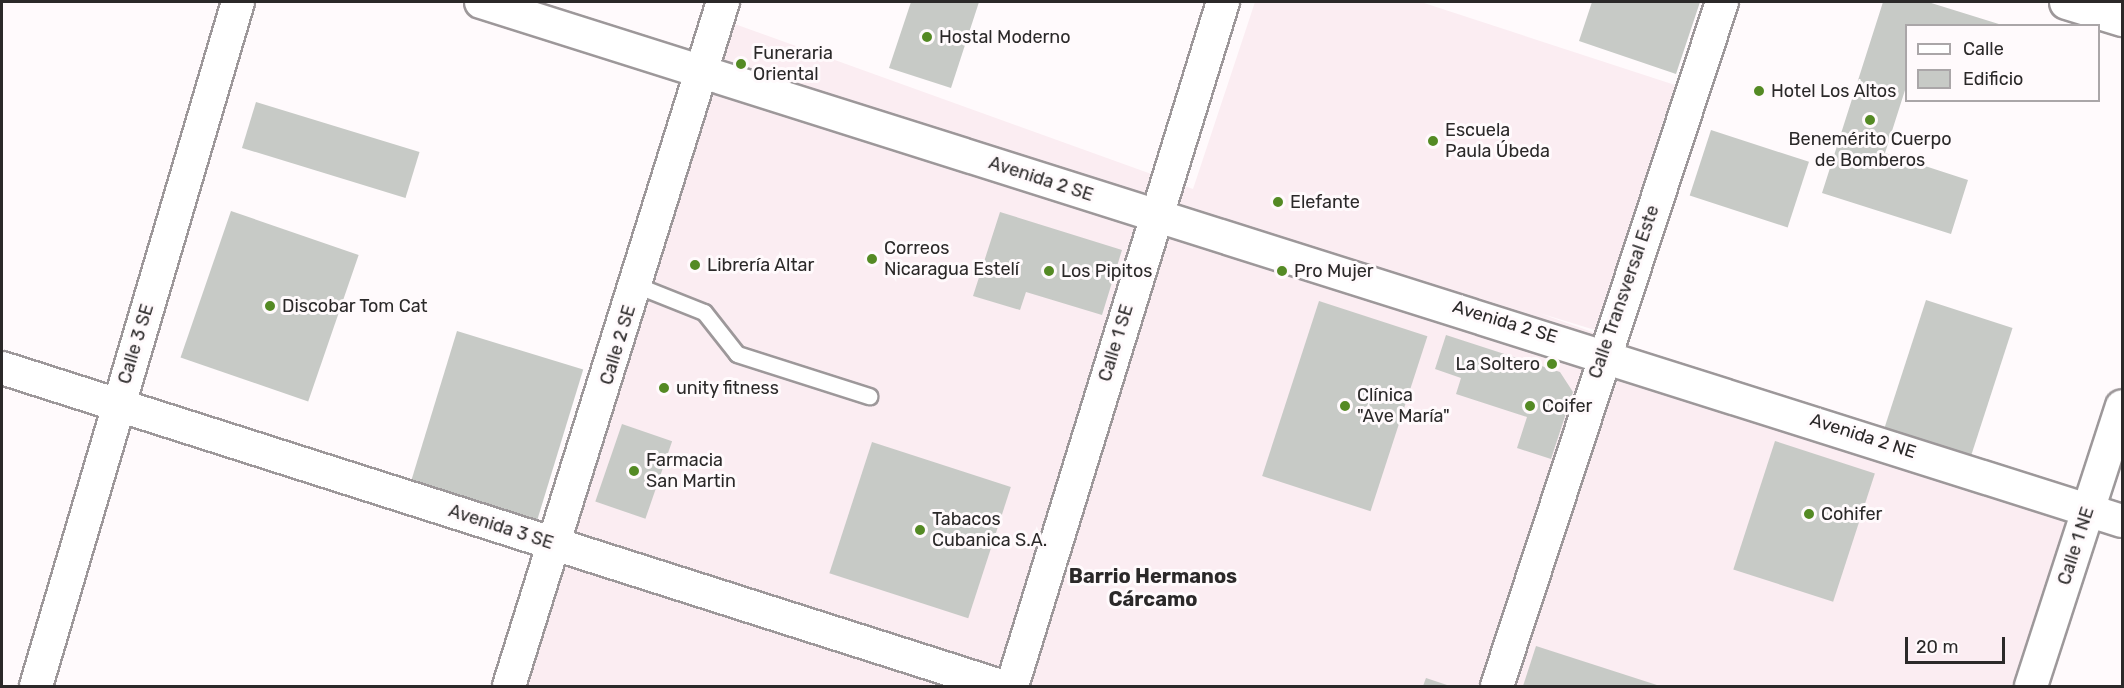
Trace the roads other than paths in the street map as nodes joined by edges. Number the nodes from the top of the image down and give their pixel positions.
1 (238, 2) edge
2 (481, 2) edge
3 (723, 2) edge
4 (1223, 2) edge
5 (1722, 2) edge
6 (2066, 2) edge
7 (2122, 19) edge
8 (702, 70) junction
9 (1154, 216) junction
10 (636, 285) junction
11 (1603, 352) junction
12 (2, 368) edge
13 (869, 396) dead end
14 (117, 405) junction
15 (2122, 406) edge
16 (2088, 509) junction
17 (2122, 521) edge
18 (556, 545) junction
19 (36, 687) edge
20 (509, 687) edge
21 (1001, 687) edge
22 (1012, 687) edge
23 (1497, 687) edge
24 (2031, 687) edge

1 - 14 street, Calle 3 SE
2 - 8 street, Avenida 2 SE
3 - 8 street, Calle 2 SE
4 - 9 street, Calle 1 SE
5 - 11 street, Calle Transversal Este
6 - 7 street
8 - 9 street, Avenida 2 SE
8 - 10 street, Calle 2 SE
9 - 11 street, Avenida 2 SE
9 - 22 street, Calle 1 SE
10 - 13 lane
10 - 18 street, Calle 2 SE
11 - 16 street, Avenida 2 NE
11 - 23 street, Calle Transversal Este
12 - 14 street, Avenida 3 SE
14 - 18 street, Avenida 3 SE
14 - 19 street, Calle 3 SE
15 - 16 street, Calle 1 NE
16 - 17 street, Avenida 2 NE
16 - 24 street, Calle 1 NE
18 - 20 street, Calle 2 SE
18 - 21 street, Avenida 3 SE

